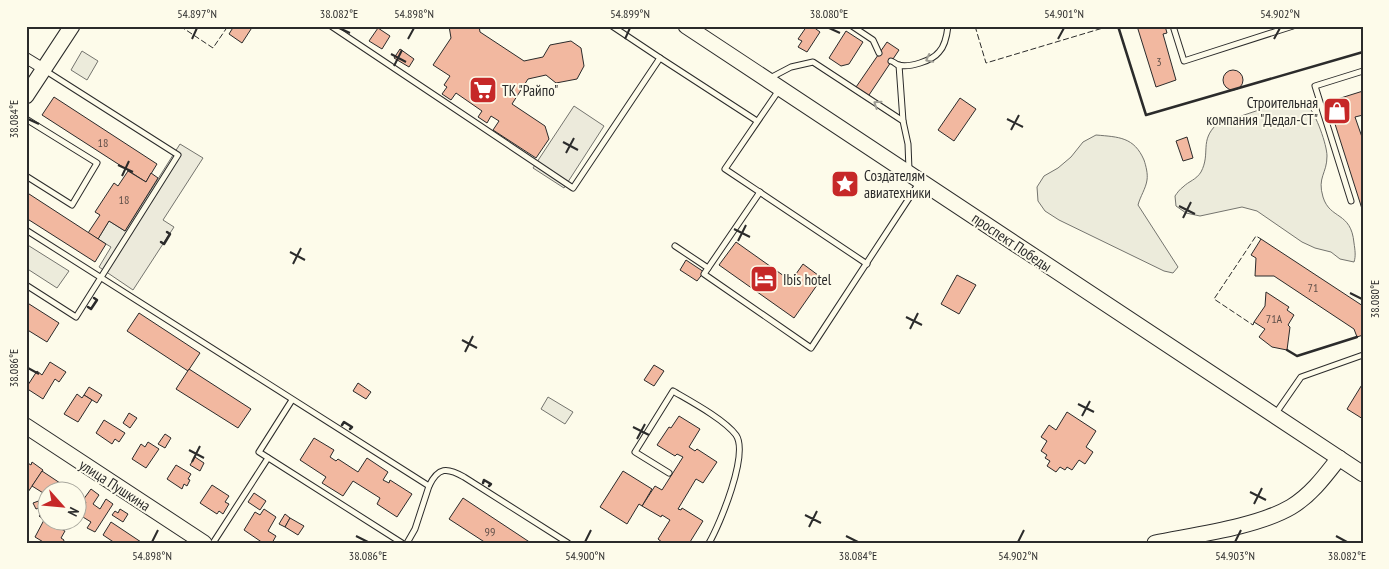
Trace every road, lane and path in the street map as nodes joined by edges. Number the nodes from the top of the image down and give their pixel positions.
1 (72, 26) edge
2 (331, 26) edge
3 (612, 26) edge
4 (852, 26) edge
5 (948, 26) edge
6 (1173, 26) edge
7 (1294, 26) edge
8 (692, 27) edge
9 (879, 52) dead end
10 (26, 58) edge
11 (660, 58) junction
12 (892, 61) dead end
13 (898, 65) junction
14 (44, 69) junction
15 (1363, 71) edge
16 (767, 79) junction
17 (780, 88) junction
18 (26, 96) edge
19 (26, 119) edge
20 (757, 121) junction
21 (903, 121) junction
22 (26, 176) edge
23 (915, 177) junction
24 (760, 192) junction
25 (1351, 201) dead end
26 (26, 230) edge
27 (675, 246) dead end
28 (867, 264) junction
29 (708, 268) junction
30 (101, 278) junction
31 (26, 285) edge
32 (1363, 355) edge
33 (292, 400) junction
34 (1274, 416) junction
35 (26, 426) edge
36 (268, 458) junction
37 (1339, 458) junction
38 (669, 473) dead end
39 (1363, 474) edge
40 (429, 486) junction
41 (204, 543) edge
42 (213, 543) edge
43 (402, 543) edge
44 (407, 543) edge
45 (568, 543) edge
46 (709, 543) edge
47 (1155, 543) edge

1 - 14 main road
2 - 11 lane
3 - 11 lane
4 - 9 lane
5 -> 13 lane
6 - 7 lane
8 - 16 main road, проспект Победы
10 - 14 street
11 - 20 lane
12 - 13 lane
13 - 21 lane
14 - 18 main road
14 - 30 lane
15 - 25 lane
16 - 17 main road, проспект Победы
21 -> 16 lane
17 - 20 lane
17 - 23 main road, проспект Победы
19 - 22 lane
20 - 24 lane
21 - 23 lane
23 - 28 lane
23 - 34 main road, проспект Победы
24 - 28 lane
24 - 29 lane
26 - 30 lane
27 - 29 lane
28 - 29 lane
30 - 31 lane
30 - 33 lane
32 - 34 lane
33 - 36 lane
33 - 40 lane
34 - 37 main road, проспект Победы
35 - 41 main road, улица Пушкина
36 - 42 lane
36 - 43 lane
37 - 39 main road, проспект Победы
37 - 47 main road
38 - 46 lane
40 - 44 lane
40 - 45 lane

